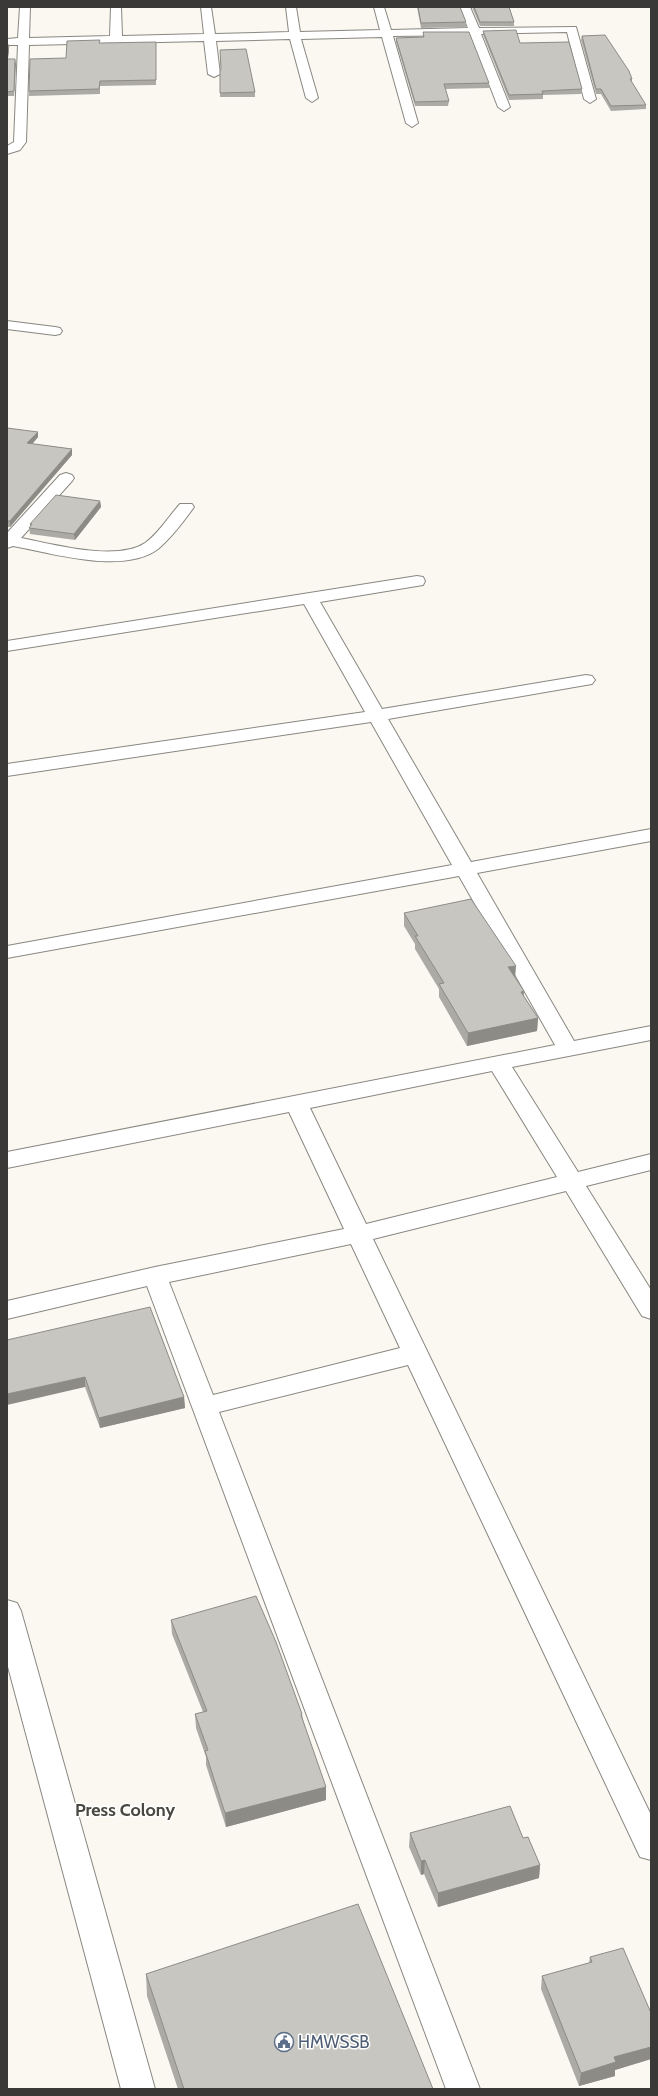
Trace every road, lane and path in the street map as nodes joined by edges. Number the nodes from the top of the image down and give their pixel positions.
1 (25, 7) edge
2 (116, 7) edge
3 (206, 7) edge
4 (291, 7) edge
5 (379, 7) edge
6 (465, 7) edge
7 (474, 31) junction
8 (385, 33) junction
9 (295, 35) junction
10 (209, 37) junction
11 (116, 39) junction
12 (24, 41) junction
13 (7, 42) edge
14 (214, 74) dead end
15 (312, 98) dead end
16 (590, 99) dead end
17 (504, 108) dead end
18 (412, 123) dead end
19 (7, 150) edge
20 (7, 325) edge
21 (55, 331) dead end
22 (66, 478) dead end
23 (186, 507) dead end
24 (8, 541) edge
25 (417, 581) dead end
26 (310, 599) junction
27 (7, 646) edge
28 (586, 680) dead end
29 (376, 716) junction
30 (7, 770) edge
31 (651, 835) edge
32 (466, 868) junction
33 (7, 952) edge
34 (651, 1033) edge
35 (568, 1049) junction
36 (499, 1064) junction
37 (296, 1103) junction
38 (7, 1160) edge
39 (651, 1162) edge
40 (571, 1181) junction
41 (358, 1234) junction
42 (155, 1276) junction
43 (7, 1310) edge
44 (651, 1310) edge
45 (415, 1354) junction
46 (205, 1406) junction
47 (7, 1611) edge
48 (651, 1847) edge
49 (138, 2089) edge
50 (463, 2089) edge

1 - 12 street
2 - 11 street
3 - 10 street
4 - 9 street
5 - 8 street
6 - 7 street
7 - 8 street
7 - 16 street
7 - 17 street
8 - 9 street
8 - 18 street
9 - 10 street
9 - 15 street
10 - 11 street
10 - 14 street
11 - 12 street
12 - 13 street
12 - 19 street
20 - 21 street
22 - 24 street
23 - 24 street
25 - 26 street
26 - 27 street
26 - 29 street
28 - 29 street
29 - 30 street
29 - 32 street
31 - 32 street
32 - 33 street
32 - 35 street
34 - 35 street
35 - 36 street
36 - 37 street
36 - 40 street
37 - 38 street
37 - 41 street
39 - 40 street
40 - 41 street
40 - 44 street
41 - 42 street
41 - 45 street
42 - 43 street
42 - 46 street
45 - 46 street
45 - 48 street
46 - 50 street
47 - 49 street

